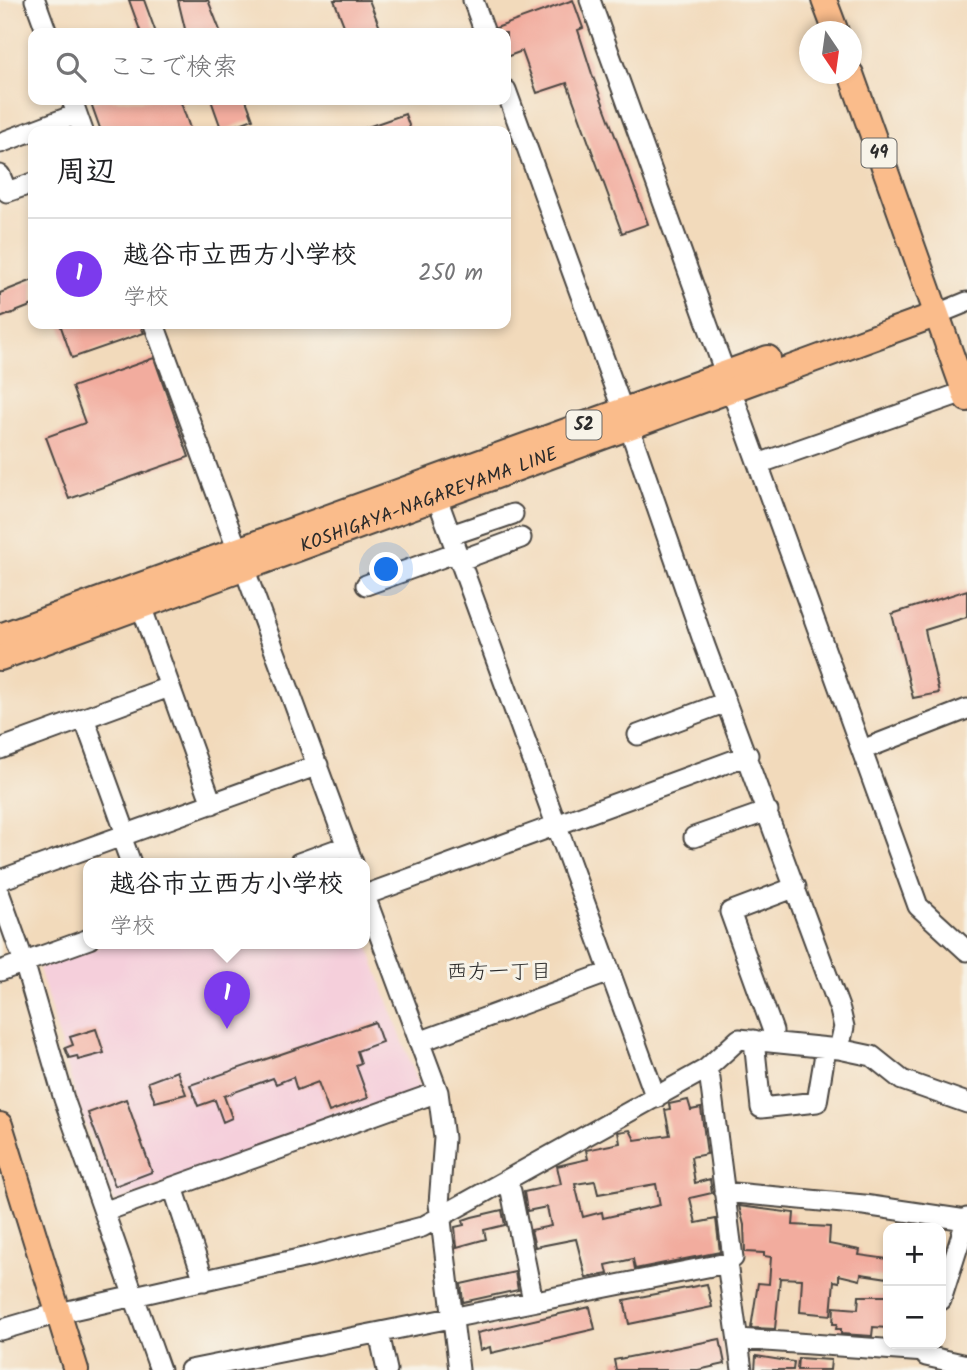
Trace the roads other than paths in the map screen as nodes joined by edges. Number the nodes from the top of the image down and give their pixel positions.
1 (35, 0) edge
2 (473, 0) edge
3 (590, 0) edge
4 (824, 0) edge
5 (832, 21) edge
6 (45, 28) edge
7 (483, 28) edge
8 (854, 84) edge
9 (511, 104) edge
10 (77, 115) edge
11 (47, 126) edge
12 (28, 133) edge
13 (0, 143) edge
14 (0, 174) edge
15 (28, 185) edge
16 (967, 302) edge
17 (932, 306) junction
18 (156, 329) edge
19 (729, 382) junction
20 (966, 395) edge
21 (626, 419) junction
22 (758, 464) junction
23 (437, 498) junction
24 (513, 514) dead end
25 (521, 538) dead end
26 (456, 549) junction
27 (242, 559) junction
28 (366, 585) dead end
29 (141, 606) junction
30 (0, 636) edge
31 (0, 658) edge
32 (169, 687) junction
33 (726, 702) junction
34 (967, 709) edge
35 (84, 718) junction
36 (638, 734) dead end
37 (0, 749) edge
38 (862, 750) junction
39 (748, 755) junction
40 (318, 765) junction
41 (212, 804) junction
42 (768, 811) junction
43 (556, 824) junction
44 (124, 835) junction
45 (694, 837) dead end
46 (349, 854) edge
47 (130, 858) edge
48 (327, 858) edge
49 (0, 880) edge
50 (796, 887) junction
51 (370, 893) edge
52 (0, 895) edge
53 (370, 909) edge
54 (83, 941) edge
55 (967, 951) edge
56 (24, 962) junction
57 (0, 971) edge
58 (610, 972) junction
59 (762, 1041) junction
60 (419, 1042) junction
61 (832, 1049) junction
62 (706, 1069) junction
63 (438, 1092) junction
64 (656, 1098) junction
65 (967, 1103) edge
66 (0, 1125) edge
67 (505, 1182) junction
68 (173, 1187) junction
69 (724, 1192) junction
70 (106, 1211) junction
71 (440, 1218) junction
72 (967, 1219) edge
73 (727, 1263) junction
74 (204, 1281) junction
75 (945, 1286) edge
76 (136, 1295) junction
77 (533, 1301) junction
78 (59, 1313) junction
79 (453, 1317) junction
80 (0, 1330) edge
81 (379, 1333) junction
82 (738, 1339) junction
83 (926, 1355) edge
84 (967, 1365) edge
85 (76, 1370) edge
86 (160, 1370) edge
87 (190, 1370) edge
88 (387, 1370) edge
89 (459, 1370) edge
90 (742, 1370) edge

1 - 6 street
2 - 7 street
3 - 19 street
4 - 5 main road
8 - 17 main road, 49
9 - 21 street
10 - 11 street
12 - 13 street
14 - 15 street
16 - 17 street
17 - 19 main road, KOSHIGAYA-NAGAREYAMA LINE / 52
17 - 20 main road, 49
18 - 27 street
19 - 21 main road, KOSHIGAYA-NAGAREYAMA LINE / 52
19 - 22 street
20 - 22 street
21 - 23 main road, KOSHIGAYA-NAGAREYAMA LINE / 52
21 - 27 main road, KOSHIGAYA-NAGAREYAMA LINE / 52
21 - 33 street
22 - 38 street
23 - 26 street
23 - 27 main road, KOSHIGAYA-NAGAREYAMA LINE / 52
24 - 26 street
25 - 26 street
26 - 28 street
26 - 43 street
27 - 29 main road, KOSHIGAYA-NAGAREYAMA LINE / 52
27 - 30 main road, KOSHIGAYA-NAGAREYAMA LINE / 52
27 - 40 street
29 - 31 main road, KOSHIGAYA-NAGAREYAMA LINE / 52
29 - 32 street
32 - 35 street
32 - 41 street
33 - 36 street
33 - 39 street
34 - 38 street
35 - 37 street
35 - 44 street
38 - 55 street
39 - 42 street
39 - 43 street
40 - 41 street
40 - 46 street
41 - 44 street
42 - 45 street
42 - 50 street
43 - 51 street
43 - 58 street
44 - 47 street
44 - 49 street
46 - 48 street
50 - 59 street
50 - 61 street
52 - 56 street
53 - 60 street
54 - 56 street
56 - 57 street
56 - 70 street
58 - 60 street
58 - 64 street
59 - 61 street
59 - 61 street
59 - 62 street
60 - 63 street
61 - 65 street
62 - 64 street
62 - 69 street
63 - 68 street
63 - 71 street
64 - 67 street
66 - 78 main road
67 - 71 street
67 - 77 street
68 - 70 street
68 - 74 street
69 - 72 street
69 - 73 street
70 - 76 street
71 - 74 street
71 - 79 street
72 - 75 street
73 - 77 street
73 - 82 street
74 - 76 street
76 - 78 street
76 - 86 street
77 - 79 street
78 - 80 street
78 - 85 main road
79 - 81 street
79 - 89 street
81 - 87 street
81 - 88 street
82 - 83 street
82 - 90 street
83 - 84 street

